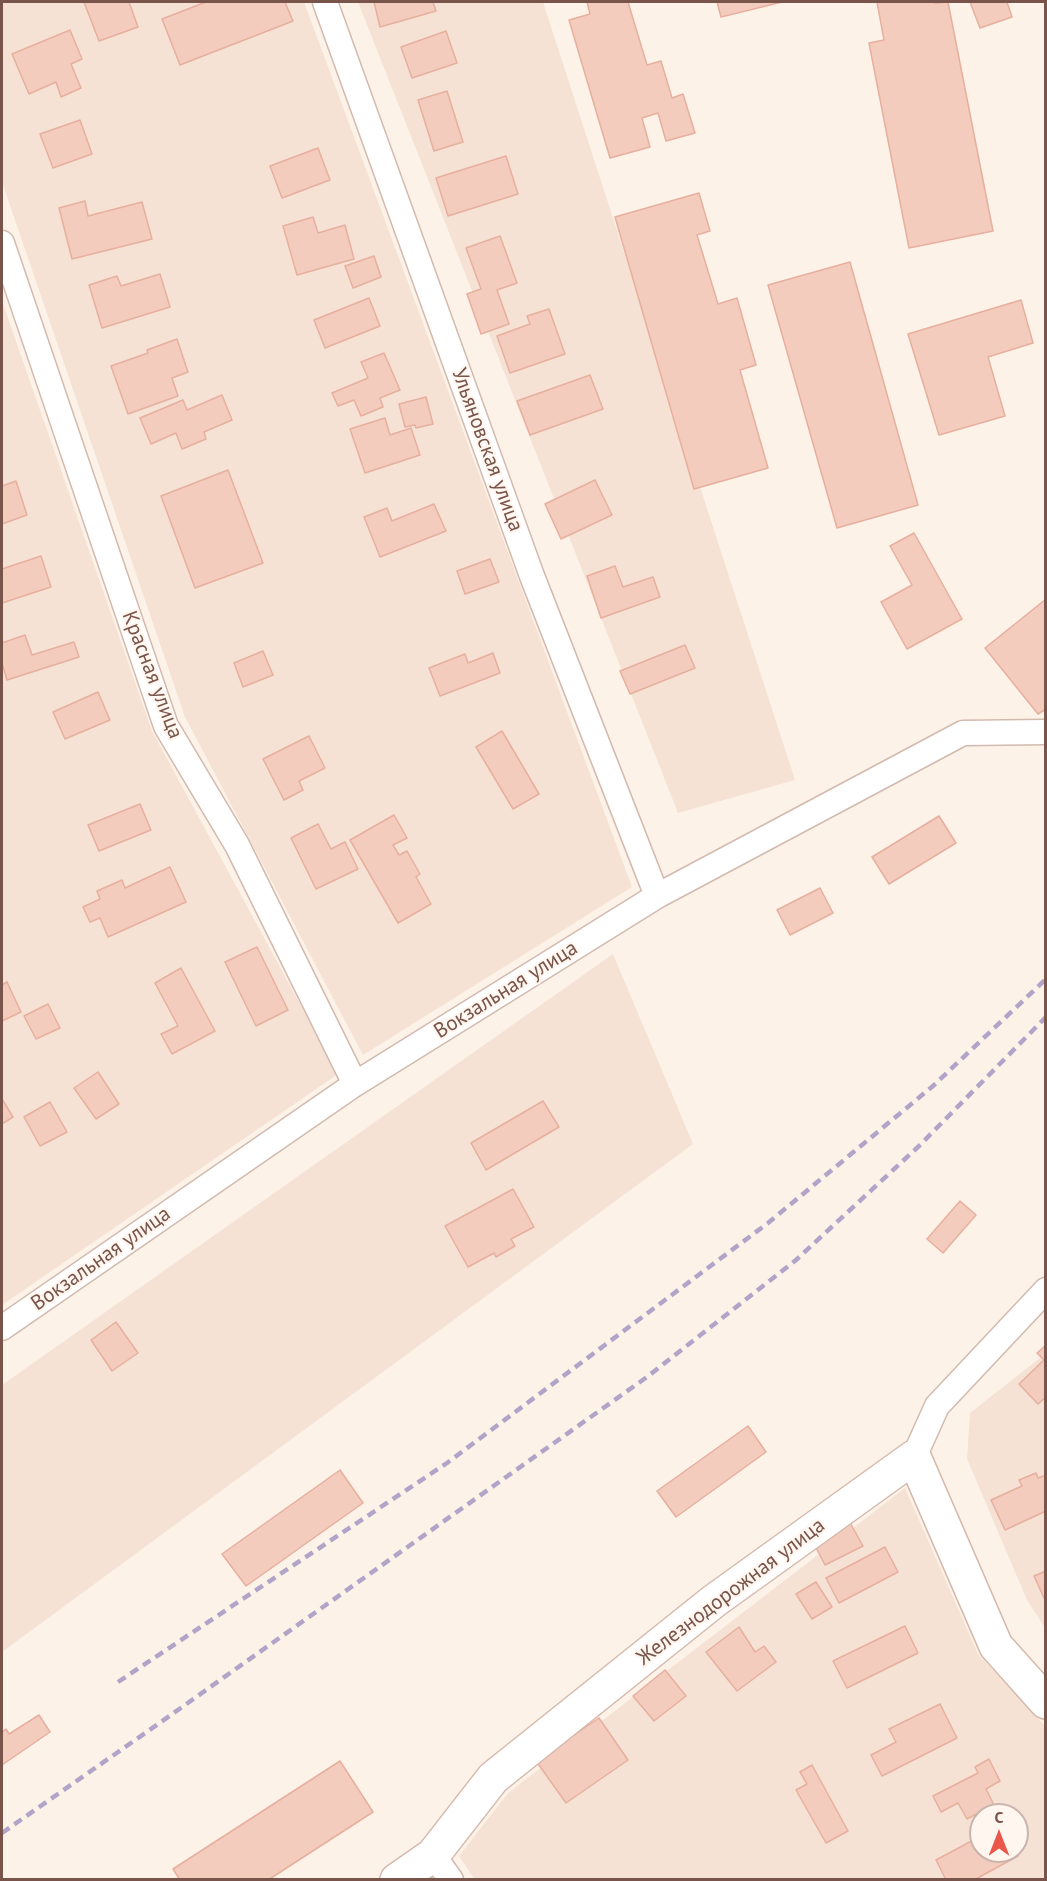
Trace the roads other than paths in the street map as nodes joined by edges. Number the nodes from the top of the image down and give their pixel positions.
1 (325, 2) edge
2 (2, 243) edge
3 (1046, 732) edge
4 (657, 896) junction
5 (355, 1084) junction
6 (1046, 1290) edge
7 (2, 1328) edge
8 (914, 1457) junction
9 (1046, 1702) edge
10 (442, 1867) edge
11 (398, 1880) edge

1 - 4 street, Ульяновская улица
2 - 5 street, Красная улица
3 - 4 street, Вокзальная улица
4 - 5 street, Вокзальная улица
5 - 7 street, Вокзальная улица
6 - 8 street, Железнодорожная улица
8 - 9 street
8 - 10 street, Железнодорожная улица
10 - 11 street, Железнодорожная улица

